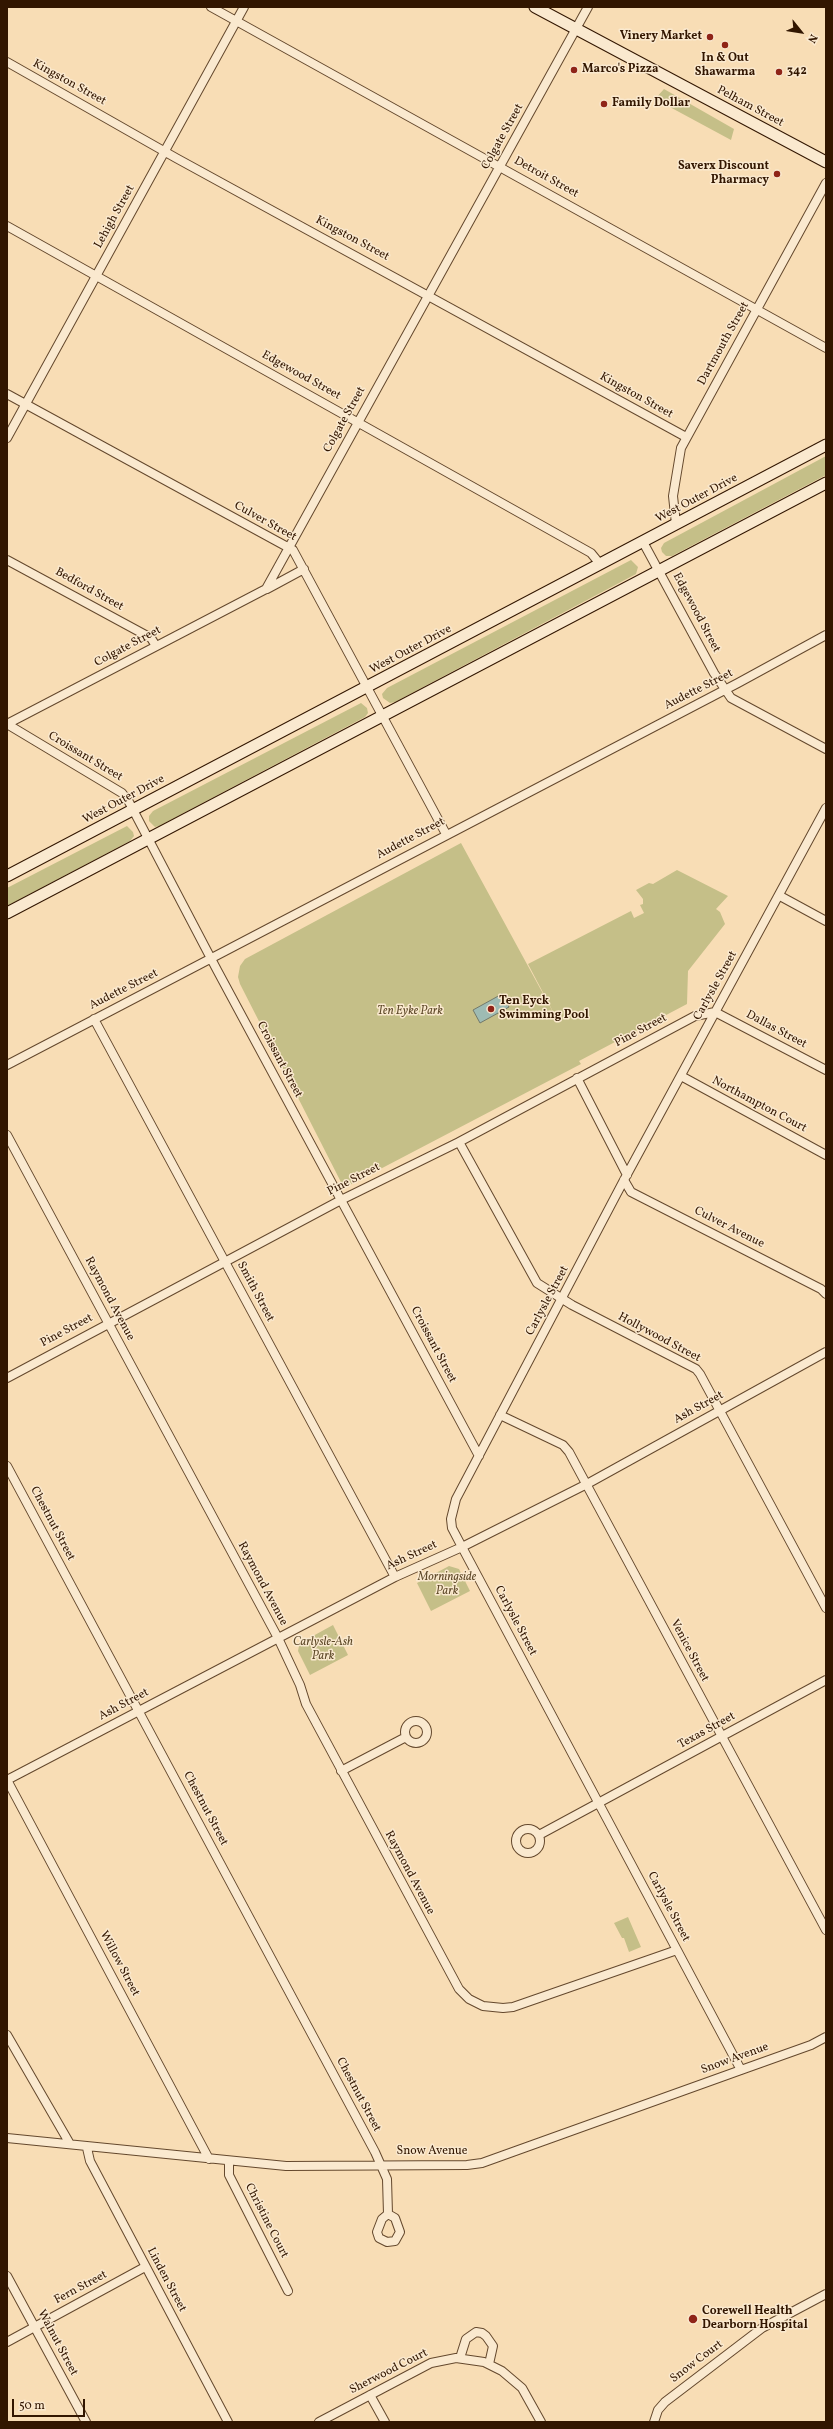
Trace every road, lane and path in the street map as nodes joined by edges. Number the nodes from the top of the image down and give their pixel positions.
1 (212, 7) edge
2 (244, 7) edge
3 (535, 7) edge
4 (588, 7) edge
5 (236, 21) junction
6 (576, 29) junction
7 (7, 62) edge
8 (164, 151) junction
9 (826, 162) edge
10 (500, 166) junction
11 (826, 183) edge
12 (7, 226) edge
13 (96, 276) junction
14 (428, 294) junction
15 (756, 309) junction
16 (826, 348) edge
17 (7, 394) edge
18 (26, 405) junction
19 (357, 421) junction
20 (686, 437) junction
21 (7, 438) edge
22 (826, 446) edge
23 (826, 483) edge
24 (676, 524) junction
25 (643, 542) junction
26 (289, 548) junction
27 (7, 560) edge
28 (600, 564) junction
29 (304, 569) junction
30 (660, 570) junction
31 (266, 589) junction
32 (826, 635) edge
33 (156, 646) junction
34 (368, 688) junction
35 (725, 690) junction
36 (383, 716) junction
37 (7, 724) edge
38 (826, 749) edge
39 (826, 808) edge
40 (134, 809) junction
41 (446, 834) junction
42 (148, 839) junction
43 (7, 876) edge
44 (780, 896) junction
45 (7, 913) edge
46 (826, 921) edge
47 (211, 958) junction
48 (715, 1012) junction
49 (94, 1019) junction
50 (7, 1065) edge
51 (826, 1070) edge
52 (681, 1076) junction
53 (577, 1078) junction
54 (7, 1135) edge
55 (459, 1142) junction
56 (826, 1154) edge
57 (626, 1178) junction
58 (342, 1200) junction
59 (224, 1261) junction
60 (826, 1294) edge
61 (563, 1299) junction
62 (108, 1323) junction
63 (826, 1352) edge
64 (7, 1378) edge
65 (720, 1410) junction
66 (500, 1414) junction
67 (479, 1456) junction
68 (7, 1466) edge
69 (587, 1484) junction
70 (462, 1547) junction
71 (394, 1577) junction
72 (826, 1608) edge
73 (278, 1638) junction
74 (826, 1680) edge
75 (139, 1711) junction
76 (406, 1737) dead end
77 (722, 1738) junction
78 (341, 1771) junction
79 (7, 1780) edge
80 (599, 1802) junction
81 (539, 1835) dead end
82 (826, 1930) edge
83 (677, 1950) junction
84 (7, 2034) edge
85 (826, 2037) edge
86 (741, 2070) junction
87 (7, 2138) edge
88 (70, 2144) junction
89 (87, 2148) junction
90 (209, 2159) junction
91 (229, 2161) junction
92 (381, 2165) junction
93 (388, 2214) dead end
94 (145, 2267) junction
95 (7, 2276) edge
96 (288, 2291) dead end
97 (826, 2294) edge
98 (35, 2327) junction
99 (7, 2342) edge
100 (460, 2358) junction
101 (489, 2364) junction
102 (370, 2395) junction
103 (86, 2422) edge
104 (228, 2422) edge
105 (319, 2422) edge
106 (384, 2422) edge
107 (541, 2422) edge
108 (654, 2422) edge

1 - 5 street, Detroit Street
2 - 5 street, Lehigh Street
3 - 6 main road, Pelham Street
4 - 6 street, Colgate Street
5 - 8 street, Lehigh Street
5 - 10 street, Detroit Street
6 - 9 main road, Pelham Street
6 - 10 street, Colgate Street
7 - 8 street, Kingston Street
8 - 13 street, Lehigh Street
8 - 14 street, Kingston Street
10 - 14 street, Colgate Street
10 - 15 street, Detroit Street
11 - 15 street, Dartmouth Street
12 - 13 street, Edgewood Street
13 - 18 street, Lehigh Street
13 - 19 street, Edgewood Street
14 - 19 street, Colgate Street
14 - 20 street, Kingston Street
15 - 16 street, Detroit Street
15 - 20 street, Dartmouth Street
17 - 18 street, Culver Street
18 - 21 street, Lehigh Street
18 - 26 street, Culver Street
19 - 26 street, Colgate Street
19 - 28 street, Edgewood Street
20 - 24 street, Dartmouth Street
22 - 24 main road, West Outer Drive
23 - 30 main road
24 - 25 main road, West Outer Drive
25 - 28 main road, West Outer Drive
25 - 30 street, Edgewood Street
26 - 29 street, Culver Street
26 - 31 street, Colgate Street
27 - 33 street, Bedford Street
28 - 34 main road, West Outer Drive
29 - 31 street
29 - 34 street, Culver Street
30 - 35 street, Edgewood Street
30 - 36 main road
31 - 33 street, Colgate Street
32 - 35 street, Audette Street
33 - 37 street, Colgate Street
34 - 36 street, Culver Street
34 - 40 main road, West Outer Drive
35 - 38 street, Edgewood Street
35 - 41 street, Audette Street
36 - 41 street, Culver Street
36 - 42 main road
37 - 40 street, Croissant Street
39 - 44 street, Carlysle Street
40 - 42 street, Croissant Street
40 - 43 main road, West Outer Drive
41 - 47 street, Audette Street
42 - 45 main road
42 - 47 street, Croissant Street
44 - 46 street
44 - 48 street, Carlysle Street
47 - 49 street, Audette Street
47 - 58 street, Croissant Street
48 - 51 street, Dallas Street
48 - 52 street, Carlysle Street
48 - 53 street, Pine Street
49 - 50 street, Audette Street
49 - 59 street, Smith Street
52 - 56 street, Northampton Court
52 - 57 street, Carlysle Street
53 - 55 street, Pine Street
53 - 57 street, Culver Avenue
54 - 62 street, Raymond Avenue
55 - 58 street, Pine Street
55 - 61 street, Hollywood Street
57 - 60 street, Culver Avenue
57 - 61 street, Carlysle Street
58 - 59 street, Pine Street
58 - 67 street, Croissant Street
59 - 62 street, Pine Street
59 - 71 street, Smith Street
61 - 65 street, Hollywood Street
61 - 66 street, Carlysle Street
62 - 64 street, Pine Street
62 - 73 street, Raymond Avenue
63 - 65 street, Ash Street
65 - 69 street, Ash Street
65 - 72 street, Hollywood Street
66 - 67 street, Carlysle Street
66 - 69 street, Venice Street
67 - 70 street, Carlysle Street
68 - 75 street, Chestnut Street
69 - 70 street, Ash Street
69 - 77 street, Venice Street
70 - 71 street, Ash Street
70 - 80 street, Carlysle Street
71 - 73 street, Ash Street
73 - 75 street, Ash Street
73 - 78 street, Raymond Avenue
74 - 77 street, Texas Street
75 - 79 street, Ash Street
75 - 92 street, Chestnut Street
76 - 78 street
77 - 80 street, Texas Street
77 - 82 street, Venice Street
78 - 83 street, Raymond Avenue
79 - 90 street, Willow Street
80 - 81 street, Texas Street
80 - 83 street, Carlysle Street
83 - 86 street, Carlysle Street
84 - 88 street
85 - 86 street, Snow Avenue
86 - 92 street, Snow Avenue
87 - 88 street
88 - 89 street, Snow Avenue
89 - 90 street, Snow Avenue
89 - 94 street, Linden Street
90 - 91 street, Snow Avenue
91 - 92 street, Snow Avenue
91 - 96 street, Christine Court
92 - 93 street, Chestnut Street
94 - 98 street, Fern Street
94 - 104 street, Linden Street
95 - 98 street, Walnut Street
97 - 108 street, Snow Court
98 - 99 street, Fern Street
98 - 103 street, Walnut Street
100 - 101 street, Sherwood Court
100 - 101 street
100 - 102 street, Sherwood Court
101 - 107 street, Sherwood Court
102 - 105 street, Sherwood Court
102 - 106 street

